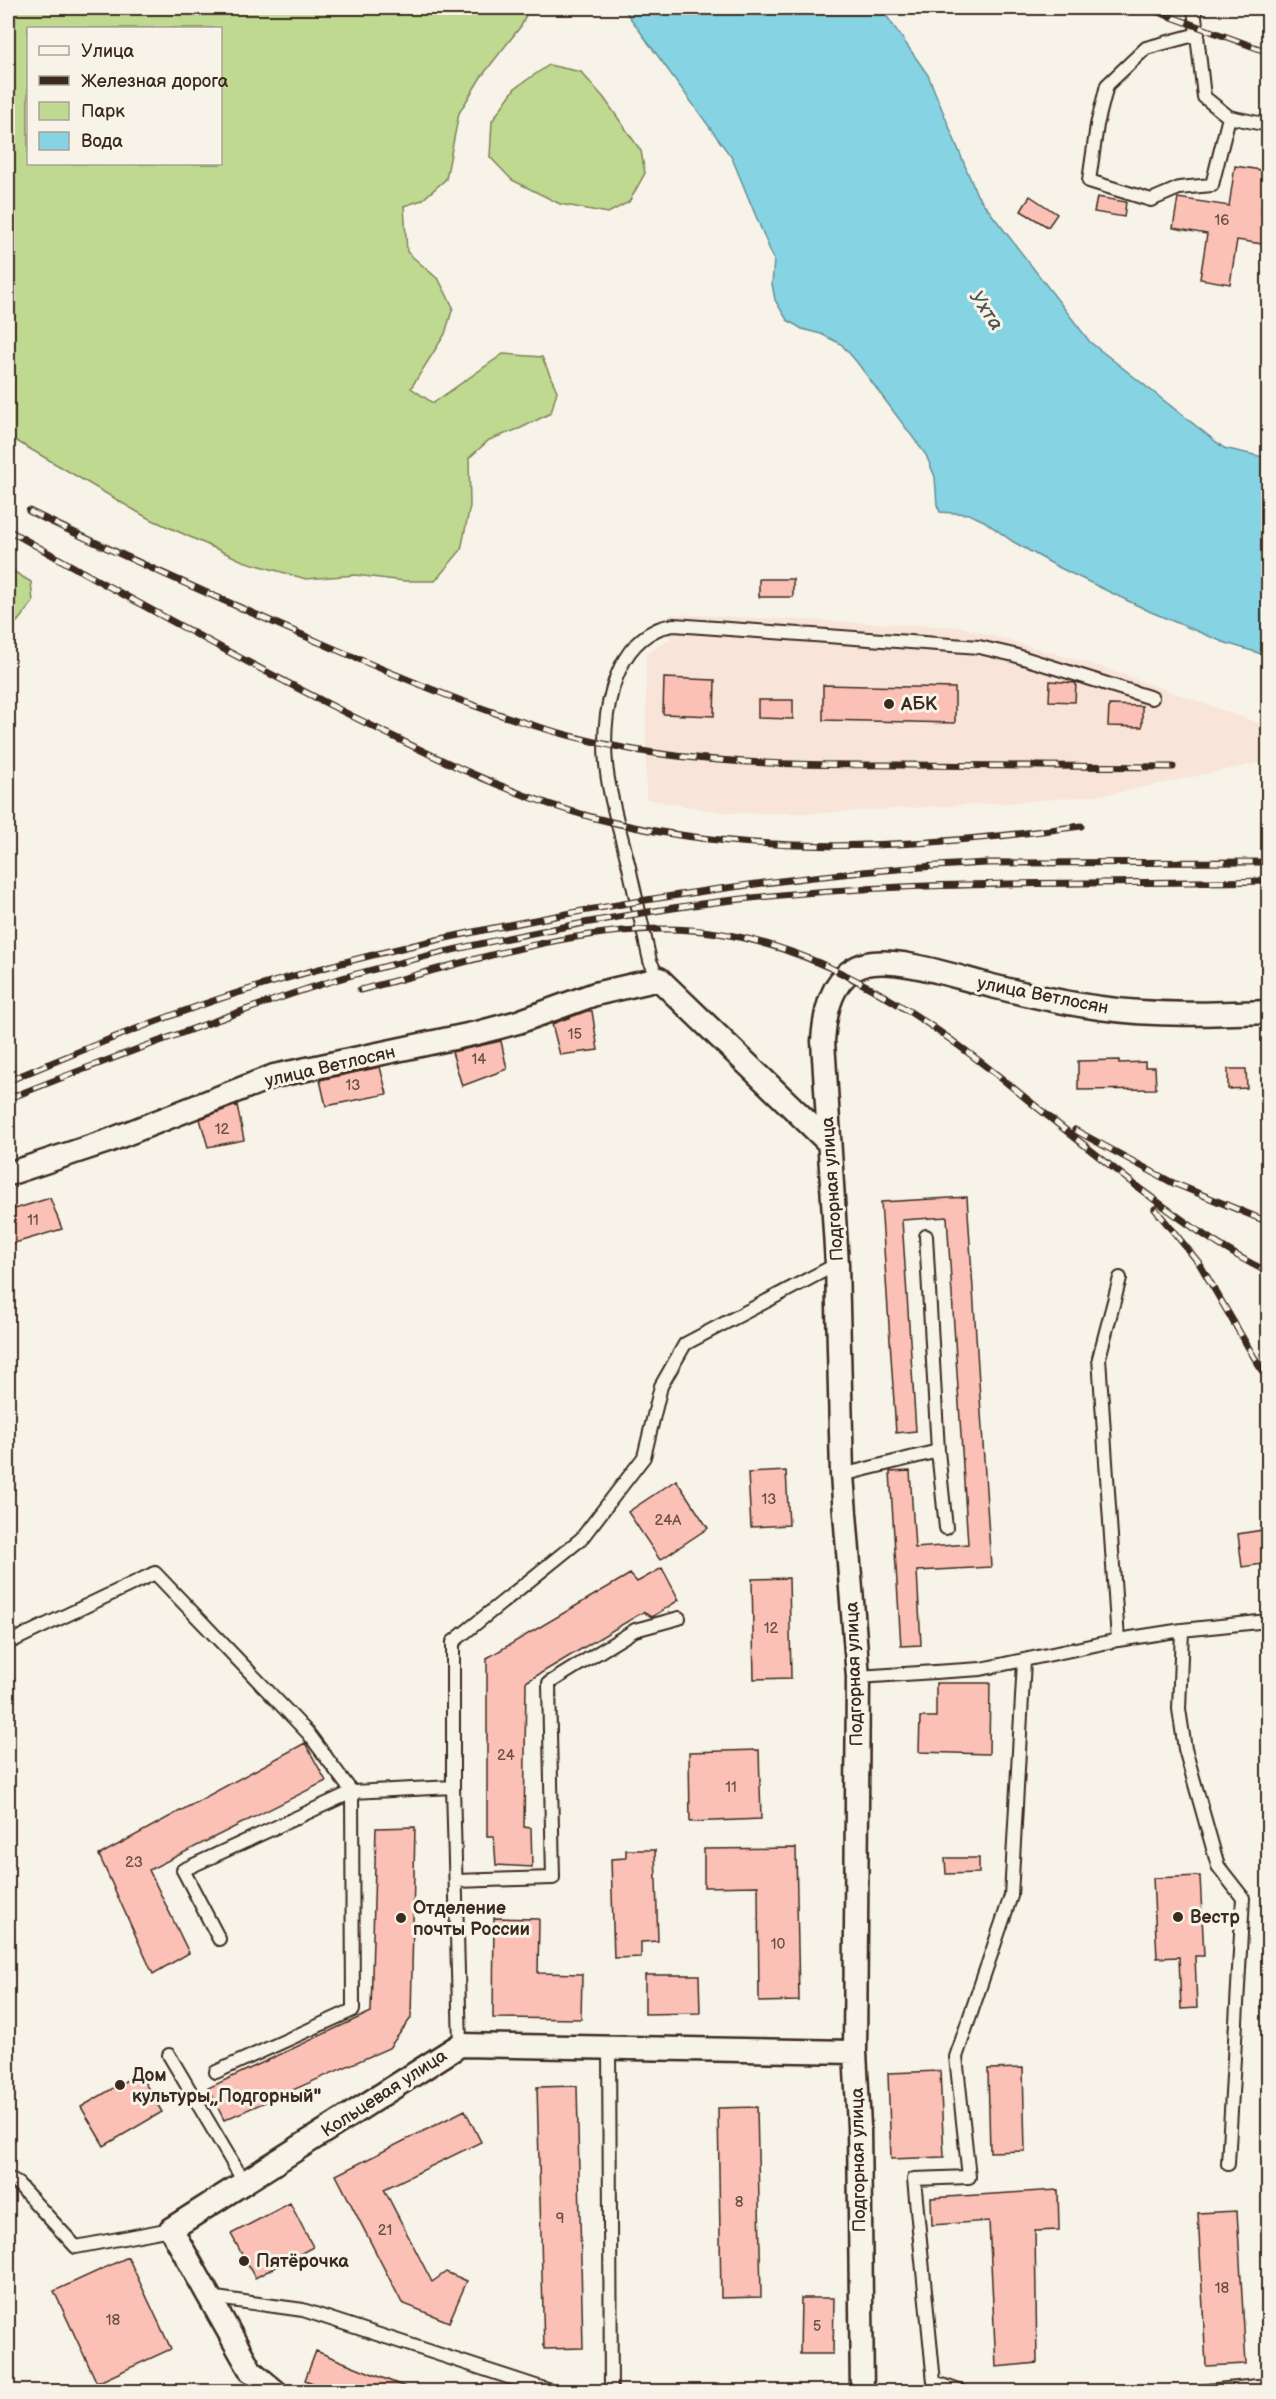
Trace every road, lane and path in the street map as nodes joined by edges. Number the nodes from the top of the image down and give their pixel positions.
1 (1194, 8) edge
2 (1198, 34) junction
3 (1229, 117) junction
4 (1269, 125) edge
5 (1152, 698) dead end
6 (856, 969) joint
7 (659, 979) junction
8 (1269, 1012) edge
9 (828, 1142) junction
10 (8, 1174) edge
11 (926, 1236) dead end
12 (837, 1264) junction
13 (1120, 1278) dead end
14 (938, 1450) junction
15 (842, 1475) junction
16 (946, 1528) dead end
17 (679, 1618) dead end
18 (1269, 1621) edge
19 (1182, 1630) junction
20 (1118, 1640) junction
21 (8, 1643) edge
22 (1024, 1661) junction
23 (858, 1677) junction
24 (453, 1787) junction
25 (352, 1792) junction
26 (456, 1881) junction
27 (219, 1939) dead end
28 (460, 2044) junction
29 (609, 2047) junction
30 (855, 2052) junction
31 (169, 2055) dead end
32 (216, 2072) dead end
33 (1228, 2164) dead end
34 (8, 2178) edge
35 (244, 2182) junction
36 (171, 2229) junction
37 (209, 2297) junction
38 (1269, 2385) edge
39 (1254, 2389) edge
40 (276, 2391) edge
41 (554, 2391) edge
42 (611, 2391) edge
43 (862, 2391) edge
44 (962, 2391) edge
45 (1196, 2391) edge

1 - 2 lane
2 - 3 lane
2 - 3 lane
3 - 4 lane
5 - 7 lane
6 - 8 street, улица Ветлосян
6 - 9 street, Подгорная улица
7 - 9 street
7 - 10 street, улица Ветлосян
9 - 12 street, Подгорная улица
11 - 14 lane
12 - 15 street, Подгорная улица
12 - 24 lane
13 - 20 lane
14 - 15 lane
14 - 16 lane
15 - 23 street, Подгорная улица
17 - 26 lane
18 - 19 lane
19 - 20 lane
19 - 33 lane
20 - 22 lane
21 - 25 lane
22 - 23 lane
22 - 44 lane
23 - 30 street, Подгорная улица
24 - 25 lane
24 - 26 lane
25 - 27 lane
25 - 32 lane
26 - 28 lane
28 - 29 street, Кольцевая улица
28 - 35 street, Кольцевая улица
29 - 30 street, Кольцевая улица
29 - 42 lane
30 - 43 street, Подгорная улица
31 - 35 lane
34 - 36 lane
35 - 36 street, Кольцевая улица
36 - 37 street
37 - 40 street
37 - 41 lane
38 - 39 lane
39 - 45 lane

